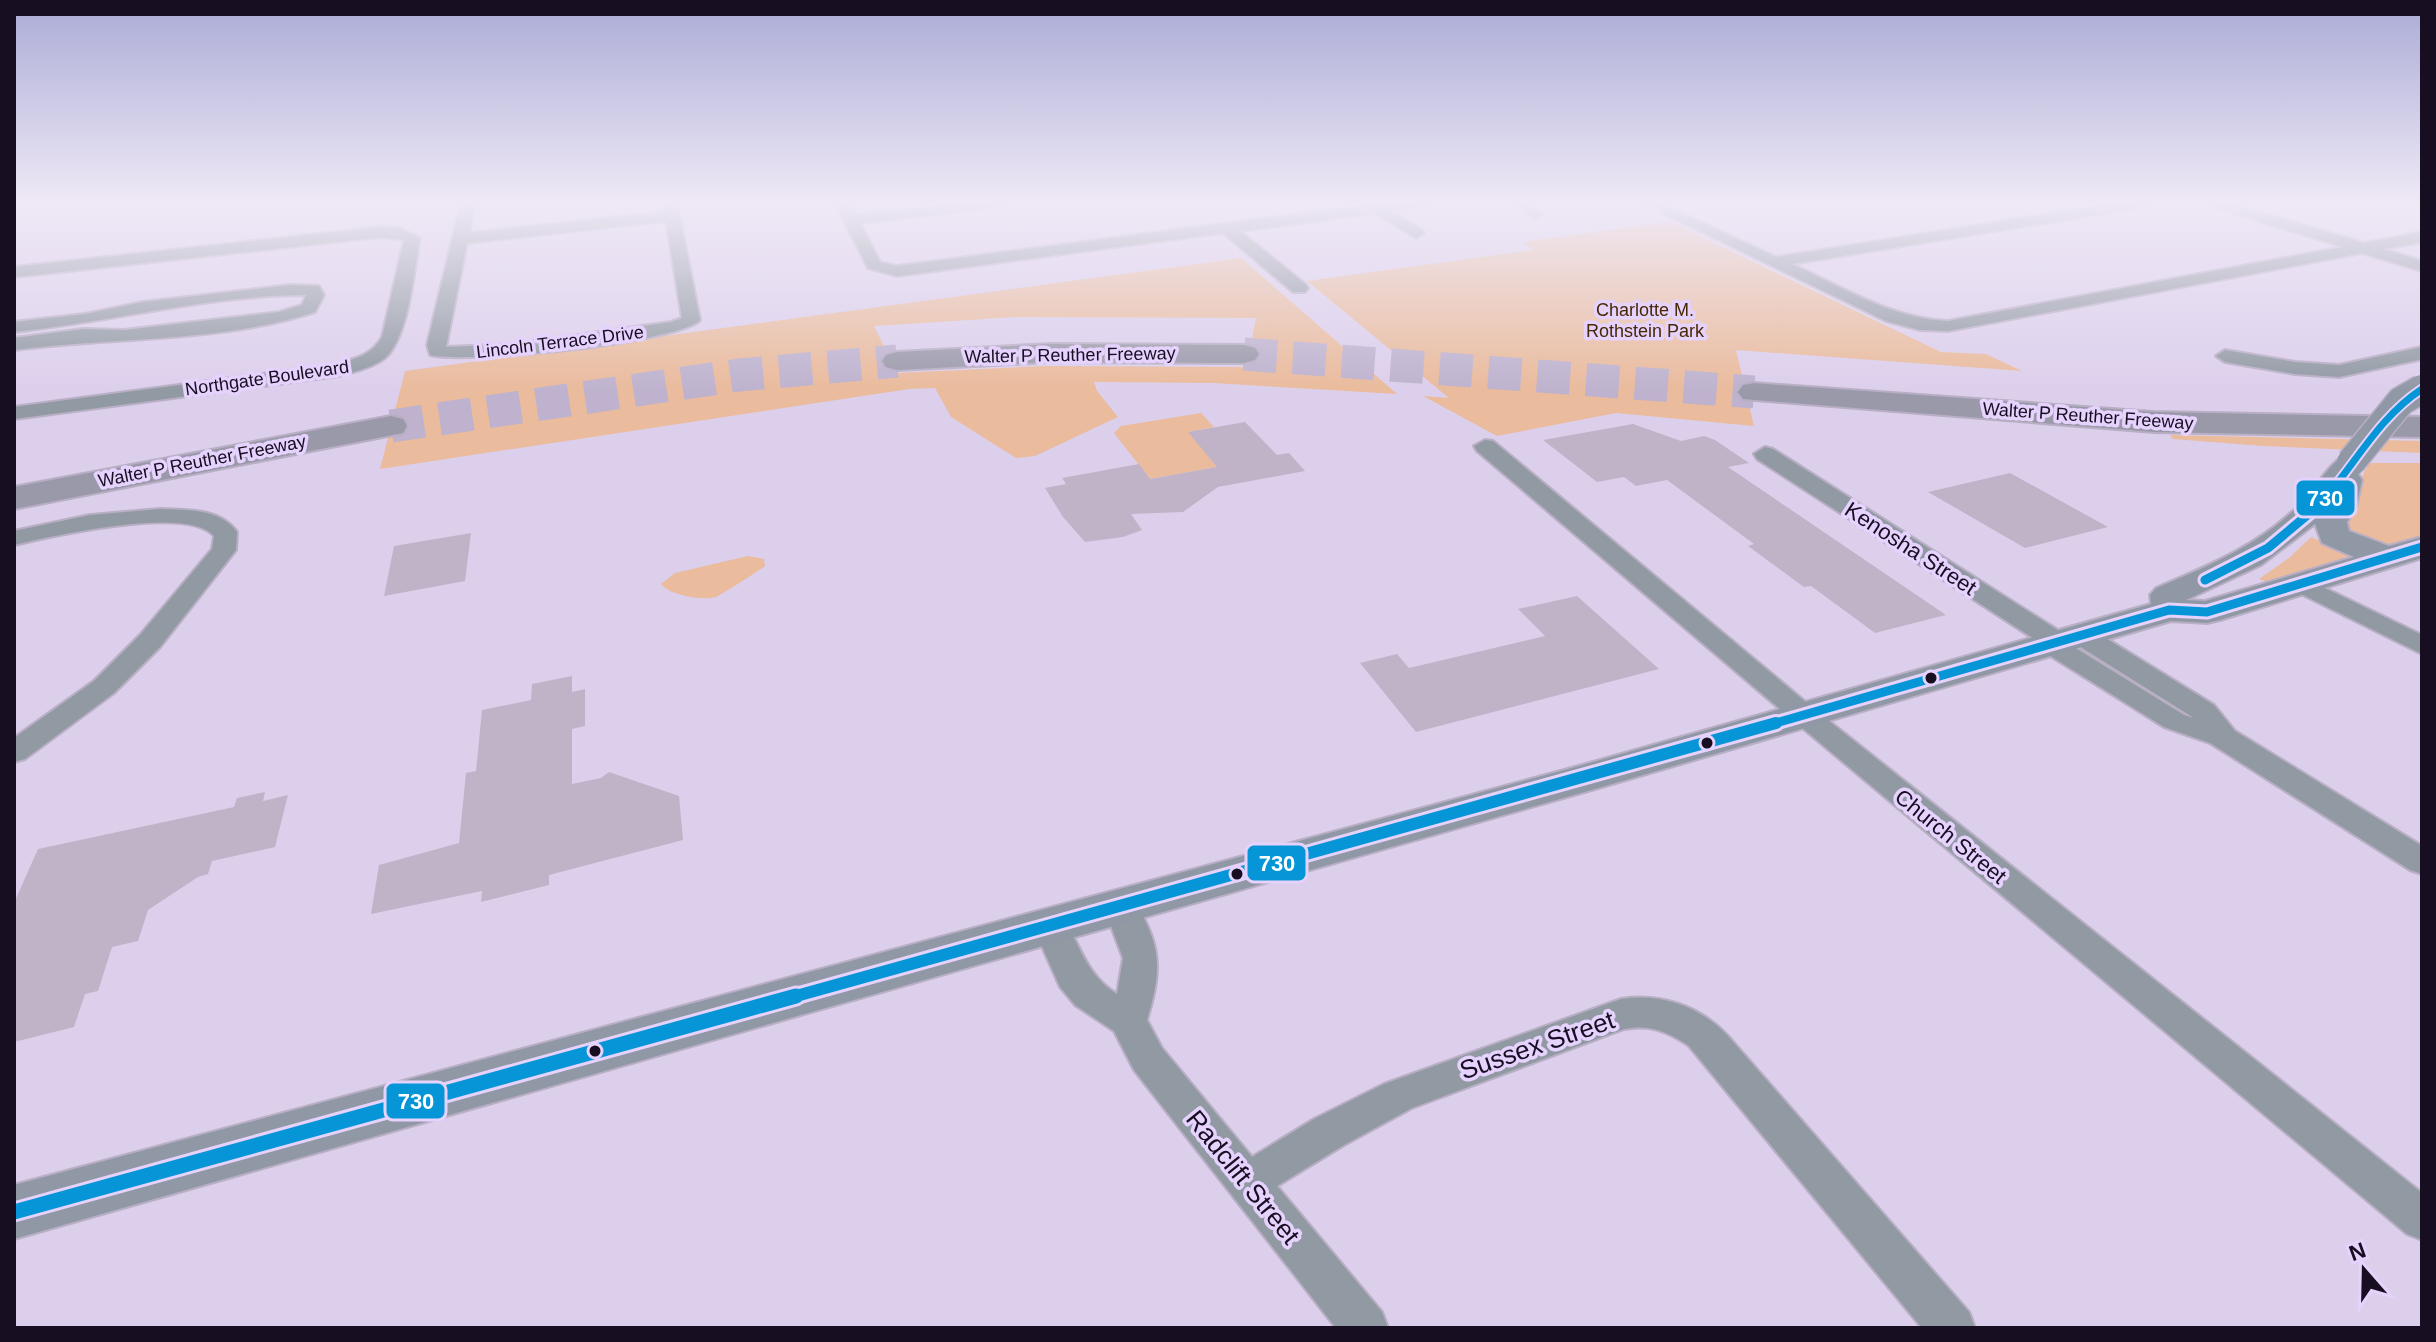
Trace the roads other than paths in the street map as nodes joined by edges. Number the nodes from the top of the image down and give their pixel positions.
1 (73, 266) edge
2 (406, 266) edge
3 (453, 266) edge
4 (681, 266) edge
5 (876, 266) edge
6 (933, 266) edge
7 (1272, 266) edge
8 (1781, 266) edge
9 (2270, 266) edge
10 (14, 272) edge
11 (1299, 288) dead end
12 (14, 327) edge
13 (996, 333) dead end
14 (14, 344) edge
15 (2422, 353) edge
16 (1244, 354) tunnel mouth
17 (2225, 356) dead end
18 (2422, 389) edge
19 (1754, 392) tunnel mouth
20 (14, 413) edge
21 (391, 426) tunnel mouth
22 (2422, 427) edge
23 (1485, 446) dead end
24 (1765, 454) dead end
25 (2351, 462) junction
26 (14, 498) edge
27 (14, 538) edge
28 (2422, 547) edge
29 (2389, 557) junction
30 (2312, 580) junction
31 (2169, 610) junction
32 (2422, 626) edge
33 (2063, 641) junction
34 (2422, 646) edge
35 (1804, 715) junction
36 (14, 752) edge
37 (2422, 862) edge
38 (1120, 905) junction
39 (1050, 924) junction
40 (1128, 1020) junction
41 (1246, 1183) junction
42 (14, 1212) edge
43 (2422, 1220) edge
44 (1365, 1328) edge
45 (1952, 1328) edge

1 - 10 street, Northgate Boulevard
2 - 20 street, Northgate Boulevard
3 - 4 street, Lincoln Terrace Drive
5 - 6 street
7 - 11 street
8 - 9 street
12 - 14 street
13 - 16 highway, Walter P Reuther Freeway
15 - 17 street
18 - 25 main road, bridge
19 - 22 highway, Walter P Reuther Freeway
21 - 26 highway, Walter P Reuther Freeway
23 - 35 street, Church Street
24 - 33 street, Kenosha Street
25 - 29 main road
25 - 31 main road
27 - 36 street
28 - 29 main road
29 - 30 main road
30 - 31 main road
30 - 32 street
30 - 34 street
31 - 33 main road
33 - 35 main road
33 - 37 street, Kenosha Street
35 - 38 main road
35 - 43 street, Church Street
38 - 39 main road
38 - 40 street
39 - 40 street
39 - 42 main road
40 - 41 street, Radclift Street
41 - 44 street, Radclift Street
41 - 45 street, Sussex Street

